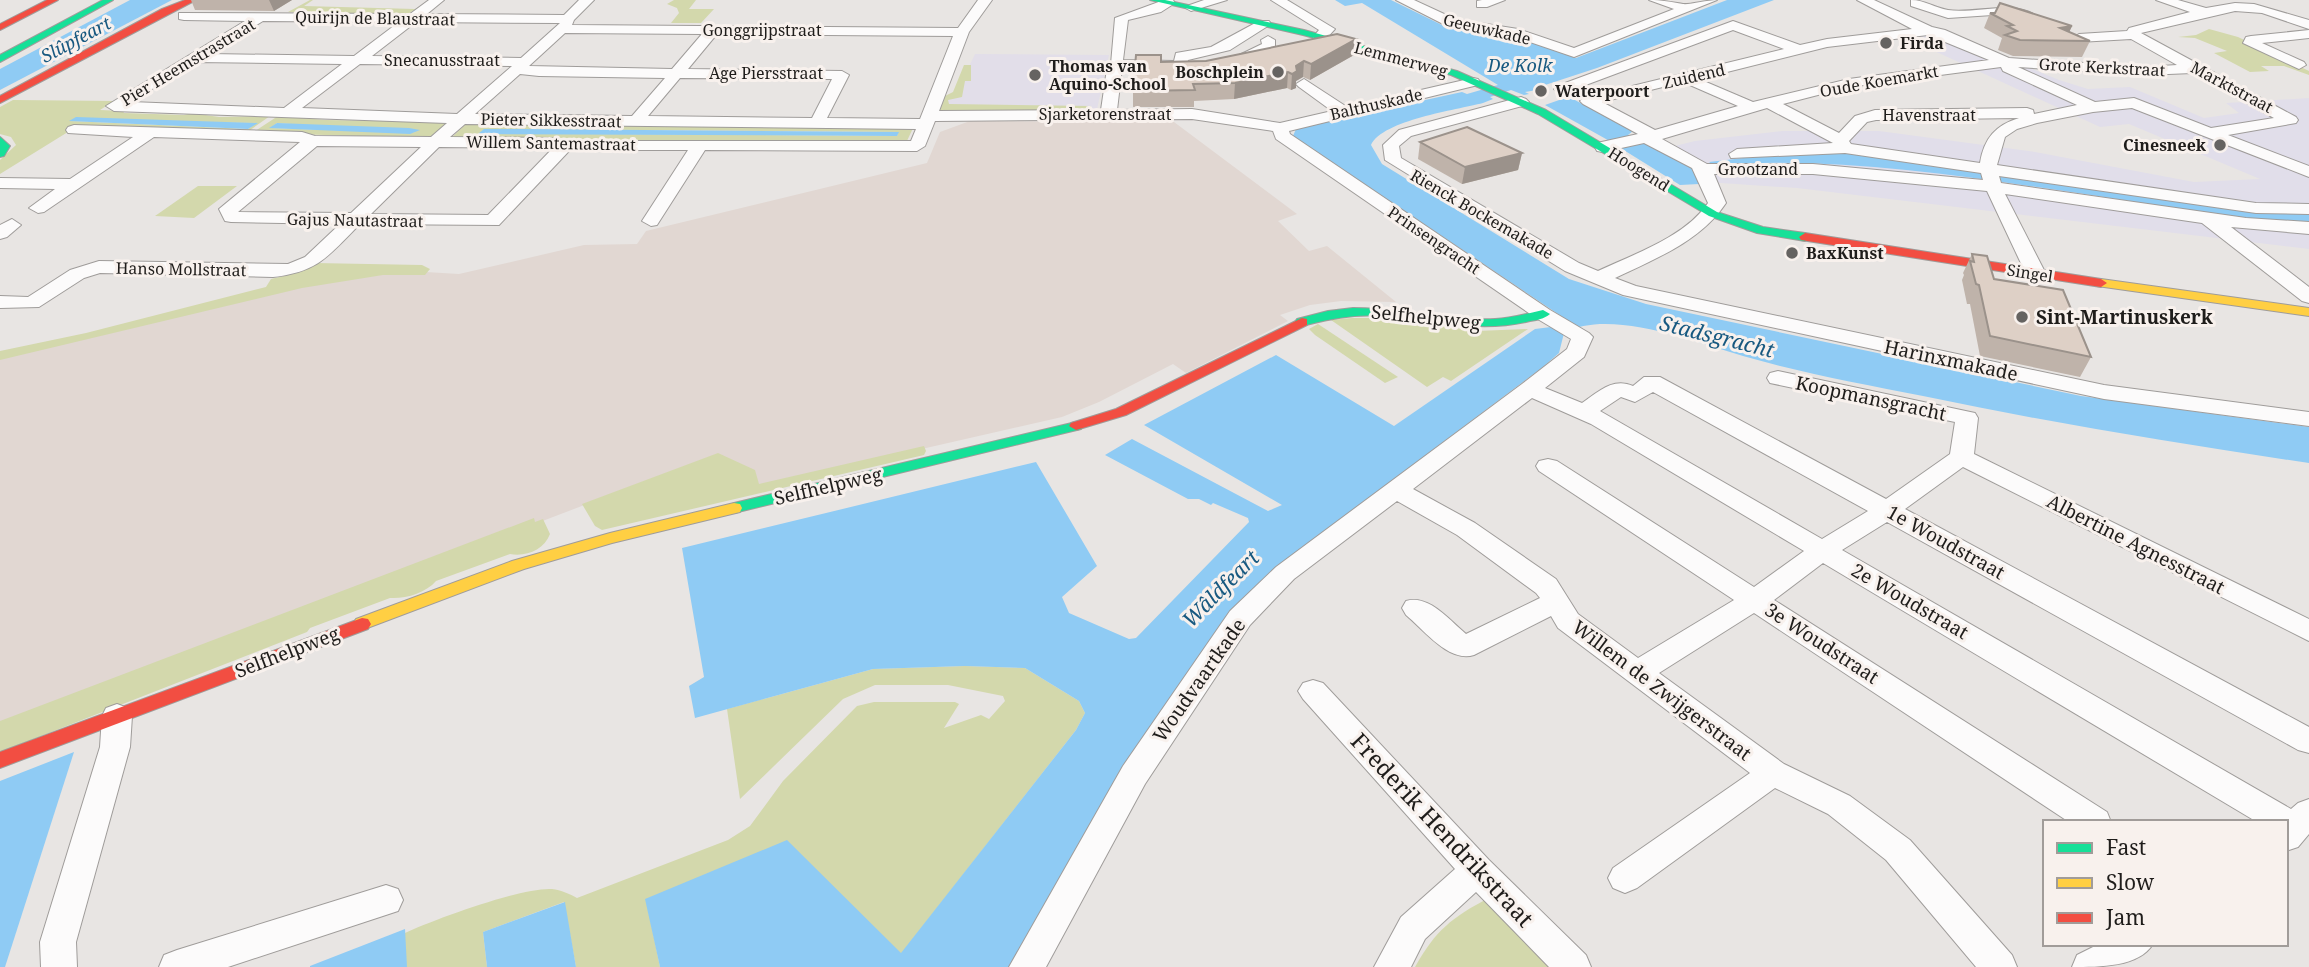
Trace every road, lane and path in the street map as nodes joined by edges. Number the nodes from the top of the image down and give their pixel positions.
1 (72, 0) edge
2 (192, 0) edge
3 (437, 0) edge
4 (587, 0) edge
5 (985, 0) edge
6 (1220, 0) edge
7 (1278, 0) edge
8 (1403, 0) edge
9 (1498, 0) edge
10 (1656, 0) edge
11 (1710, 0) edge
12 (1864, 0) edge
13 (2163, 0) edge
14 (104, 1) edge
15 (1161, 1) edge
16 (48, 3) edge
17 (1916, 3) dead end
18 (1482, 4) dead end
19 (1191, 7) junction
20 (1686, 9) junction
21 (2209, 13) junction
22 (1948, 14) junction
23 (184, 16) dead end
24 (261, 17) junction
25 (2037, 18) edge
26 (412, 19) junction
27 (564, 24) junction
28 (2309, 25) edge
29 (0, 27) edge
30 (713, 30) junction
31 (962, 32) junction
32 (1266, 32) junction
33 (1934, 32) junction
34 (2309, 34) edge
35 (2133, 35) junction
36 (1320, 37) junction
37 (0, 38) edge
38 (1682, 44) junction
39 (0, 47) edge
40 (1800, 50) junction
41 (193, 58) junction
42 (0, 59) edge
43 (359, 59) junction
44 (2002, 63) junction
45 (1118, 64) junction
46 (521, 65) junction
47 (1739, 65) junction
48 (2299, 65) dead end
49 (1181, 66) junction
50 (2197, 68) junction
51 (2094, 69) junction
52 (1611, 70) junction
53 (677, 73) junction
54 (1685, 78) junction
55 (1304, 84) edge
56 (1648, 87) junction
57 (1487, 88) junction
58 (1562, 89) dead end
59 (0, 100) edge
60 (1588, 101) joint
61 (1521, 103) junction
62 (1760, 104) junction
63 (114, 106) joint
64 (2093, 107) junction
65 (1342, 111) junction
66 (2027, 113) dead end
67 (2304, 113) dead end
68 (285, 114) junction
69 (2281, 114) junction
70 (1108, 116) junction
71 (462, 119) junction
72 (928, 120) junction
73 (636, 121) junction
74 (817, 123) junction
75 (2240, 127) junction
76 (1280, 128) junction
77 (74, 130) dead end
78 (151, 132) junction
79 (2209, 133) junction
80 (1645, 137) junction
81 (0, 140) edge
82 (313, 141) junction
83 (435, 142) junction
84 (1609, 145) junction
85 (1843, 145) junction
86 (565, 146) junction
87 (699, 146) junction
88 (0, 155) edge
89 (2309, 156) edge
90 (1699, 166) junction
91 (2309, 172) edge
92 (1991, 177) junction
93 (0, 183) edge
94 (74, 184) junction
95 (0, 193) edge
96 (58, 194) junction
97 (38, 208) dead end
98 (2309, 209) edge
99 (1713, 214) junction
100 (2206, 218) junction
101 (354, 221) junction
102 (651, 221) dead end
103 (2309, 228) edge
104 (1658, 250) junction
105 (2036, 274) junction
106 (1597, 279) junction
107 (1630, 291) junction
108 (2309, 297) edge
109 (0, 302) edge
110 (2309, 312) edge
111 (1570, 331) junction
112 (1778, 377) dead end
113 (1530, 389) junction
114 (1585, 411) junction
115 (2309, 419) edge
116 (1962, 457) junction
117 (1548, 466) dead end
118 (1395, 490) junction
119 (1888, 510) junction
120 (1823, 550) junction
121 (1755, 600) junction
122 (1558, 601) junction
123 (1416, 608) dead end
124 (2309, 631) edge
125 (1638, 672) junction
126 (1313, 691) dead end
127 (117, 716) junction
128 (2309, 741) edge
129 (0, 760) edge
130 (1773, 773) junction
131 (2092, 820) edge
132 (2285, 820) edge
133 (1477, 870) junction
134 (1625, 878) dead end
135 (386, 900) dead end
136 (2131, 946) edge
137 (59, 967) edge
138 (177, 967) edge
139 (1027, 967) edge
140 (1392, 967) edge
141 (1573, 967) edge
142 (1999, 967) edge
143 (2090, 967) edge

1 - 37 main road
2 - 59 main road
3 - 26 street
4 - 27 street, Hanso Mollstraat
5 - 31 street
6 - 19 street
7 - 36 street
8 - 20 street, Geeuwkade
9 - 18 street
10 - 20 street
11 - 20 street
12 - 33 street
13 - 21 street
14 - 39 main road
14 - 42 main road
15 - 19 main road, Lemmerweg
15 - 45 street
16 - 29 main road
17 - 22 street
19 - 32 main road, Lemmerweg
21 - 28 street
21 - 35 street
22 - 25 street
22 - 33 street
23 - 24 street, Quirijn de Blaustraat
24 - 26 street, Quirijn de Blaustraat
24 - 41 street, Pier Heemstrastraat
26 - 27 street, Quirijn de Blaustraat
26 - 43 street
27 - 30 street, Gonggrijpstraat
27 - 46 street, Hanso Mollstraat
30 - 31 street, Gonggrijpstraat
30 - 53 street
31 - 72 street
32 - 36 main road, Lemmerweg
32 - 49 street
32 - 49 street
33 - 40 street, Zuidend
33 - 44 street
34 - 48 street
35 - 50 street, Marktstraat
35 - 51 street
36 - 57 main road, Lemmerweg
38 - 40 street
38 - 47 street
38 - 52 street
40 - 47 street, Zuidend
41 - 43 street, Snecanusstraat
41 - 63 street, Pier Heemstrastraat
43 - 46 street, Snecanusstraat
43 - 68 street
44 - 51 street, Grote Kerkstraat
44 - 62 street, Oude Koemarkt
44 - 64 street
45 - 49 street
45 - 70 street
46 - 53 street, Snecanusstraat
46 - 71 street, Hanso Mollstraat
47 - 54 street, Zuidend
50 - 51 street, Grote Kerkstraat
50 - 69 street, Marktstraat
52 - 56 street
52 - 58 street
53 - 73 street
53 - 74 street, Age Piersstraat
54 - 56 street, Zuidend
54 - 62 street
55 - 65 street
56 - 60 street, Zuidend
57 - 61 main road, Lemmerweg
57 - 65 street, Balthuskade
60 - 80 street, Hoogend
61 - 84 main road, Hoogend
61 - 106 street, Rienck Bockemakade
62 - 80 street, Oude Koemarkt
62 - 85 street
63 - 68 street, Pieter Sikkesstraat
64 - 79 street
64 - 92 street
65 - 76 street, Balthuskade
66 - 85 street, Havenstraat
67 - 69 street
68 - 71 street, Pieter Sikkesstraat
69 - 75 street, Marktstraat
70 - 72 street, Sjarketorenstraat
70 - 76 street, Sjarketorenstraat
71 - 73 street, Pieter Sikkesstraat
71 - 83 street, Hanso Mollstraat
72 - 74 street, Sjarketorenstraat
72 - 87 street, Willem Santemastraat
73 - 74 street, Pieter Sikkesstraat
75 - 79 street
75 - 89 street
76 - 111 street, Prinsengracht
77 - 78 street, Willem Santemastraat
78 - 82 street, Willem Santemastraat
78 - 94 street
79 - 91 street
80 - 84 street, Oude Koemarkt
80 - 90 street, Hoogend
81 - 88 main road
82 - 83 street, Willem Santemastraat
82 - 101 street, Gajus Nautastraat
83 - 86 street, Willem Santemastraat
83 - 101 street, Hanso Mollstraat
84 - 99 main road, Hoogend
85 - 90 street, Grootzand
85 - 92 street, Grootzand
86 - 87 street, Willem Santemastraat
86 - 101 street, Gajus Nautastraat
87 - 102 street
90 - 92 street, Grootzand
90 - 99 street
92 - 98 street, Grootzand
92 - 100 street, Grootzand
92 - 105 street
93 - 94 street
94 - 96 street
95 - 96 street
96 - 97 street
99 - 104 street
99 - 105 main road, Singel
100 - 103 street, Grootzand
100 - 108 street
101 - 109 street, Hanso Mollstraat
104 - 106 street
104 - 107 street
105 - 110 main road, Singel
106 - 107 street, Harinxmakade
107 - 115 street, Harinxmakade
111 - 113 street, Woudvaartkade
111 - 127 main road, Selfhelpweg
112 - 116 street, Koopmansgracht
113 - 114 street, 2e Woudstraat
113 - 118 street, Woudvaartkade
114 - 119 street, 1e Woudstraat
114 - 120 street, 2e Woudstraat
116 - 119 street
116 - 124 street, Albertine Agnesstraat
117 - 121 street, 3e Woudstraat
118 - 122 street, Willem de Zwijgerstraat
118 - 139 street, Woudvaartkade
119 - 120 street
119 - 128 street, 1e Woudstraat
120 - 121 street
120 - 132 street, 2e Woudstraat
121 - 125 street
121 - 131 street, 3e Woudstraat
122 - 123 street, Willem de Zwijgerstraat
122 - 125 street, Willem de Zwijgerstraat
125 - 130 street, Willem de Zwijgerstraat
126 - 133 street, Frederik Hendrikstraat
127 - 129 main road, Selfhelpweg
127 - 137 street
130 - 134 street, Willem de Zwijgerstraat
130 - 142 street, Willem de Zwijgerstraat
133 - 140 street
133 - 141 street, Frederik Hendrikstraat
135 - 138 street
136 - 143 street

